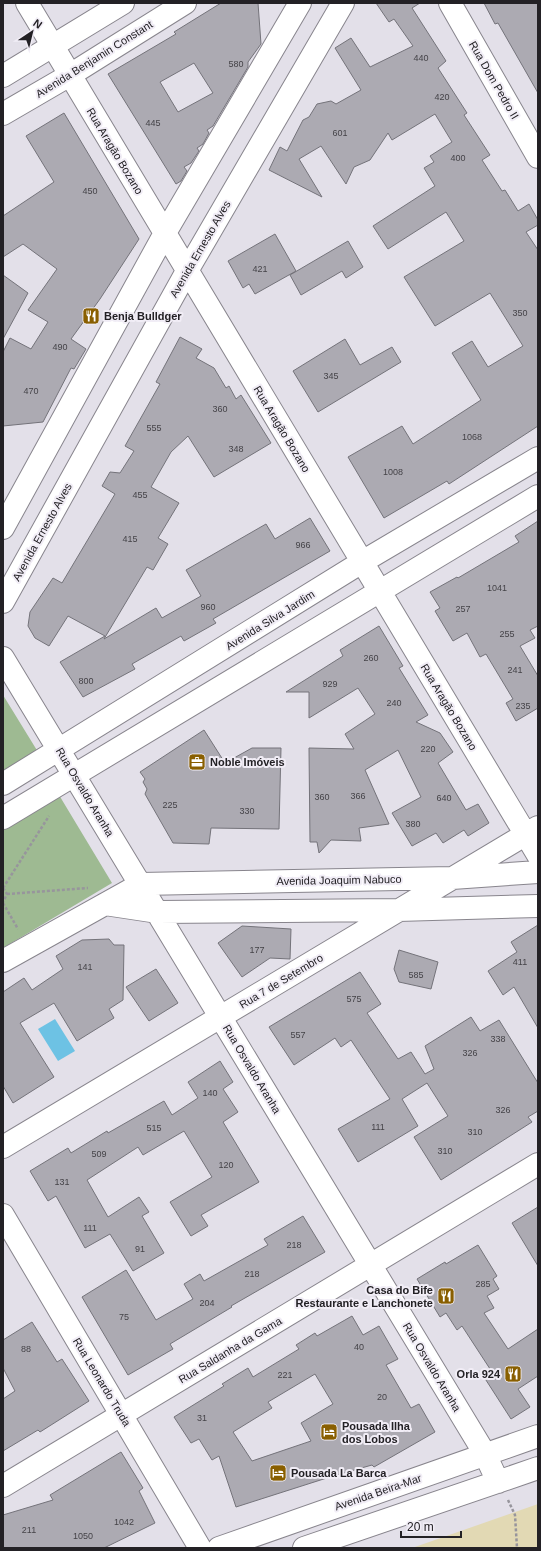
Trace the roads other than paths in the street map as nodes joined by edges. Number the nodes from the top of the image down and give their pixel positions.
1 (27, 3) edge
2 (123, 3) edge
3 (185, 3) edge
4 (300, 3) edge
5 (343, 3) edge
6 (450, 3) edge
7 (169, 9) edge
8 (52, 46) junction
9 (70, 75) junction
10 (3, 76) edge
11 (3, 114) edge
12 (538, 157) edge
13 (165, 233) junction
14 (187, 271) junction
15 (538, 458) edge
16 (538, 496) edge
17 (3, 528) edge
18 (362, 562) junction
19 (380, 591) junction
20 (3, 602) edge
21 (3, 658) edge
22 (59, 750) junction
23 (75, 775) junction
24 (3, 784) edge
25 (3, 818) edge
26 (532, 830) edge
27 (538, 854) edge
28 (538, 872) edge
29 (452, 878) junction
30 (141, 884) junction
31 (99, 896) junction
32 (538, 906) edge
33 (398, 910) junction
34 (158, 912) junction
35 (3, 961) edge
36 (221, 1017) junction
37 (3, 1147) edge
38 (538, 1164) edge
39 (3, 1215) edge
40 (370, 1265) junction
41 (122, 1416) junction
42 (538, 1436) edge
43 (485, 1454) junction
44 (538, 1468) edge
45 (498, 1482) junction
46 (3, 1486) edge
47 (200, 1548) edge
48 (219, 1548) edge
49 (304, 1548) edge

1 - 8 street, Rua Aragão Bozano
2 - 8 street
3 - 7 street, Avenida Benjamin Constant
4 - 13 street
5 - 14 street, Avenida Ernesto Alves
6 - 12 street, Rua Dom Pedro II
7 - 9 street, Avenida Benjamin Constant
8 - 9 street, Rua Aragão Bozano
8 - 10 street
9 - 11 street, Avenida Benjamin Constant
9 - 13 street, Rua Aragão Bozano
13 - 14 street, Rua Aragão Bozano
13 - 17 street
14 - 18 street, Rua Aragão Bozano
14 - 20 street, Avenida Ernesto Alves
15 - 18 street, Avenida Silva Jardim
16 - 19 street
18 - 19 street, Rua Aragão Bozano
18 - 22 street, Avenida Silva Jardim
19 - 23 street
19 - 26 street, Rua Aragão Bozano
21 - 22 street, Rua Osvaldo Aranha
22 - 23 street, Rua Osvaldo Aranha
22 - 24 street, Avenida Silva Jardim
23 - 25 street
23 - 30 street, Rua Osvaldo Aranha
26 - 27 street, Rua Aragão Bozano
26 - 29 street, Rua 7 de Setembro
28 - 29 street, Avenida Joaquim Nabuco
29 - 30 street, Avenida Joaquim Nabuco
29 - 33 street, Rua 7 de Setembro
30 - 31 street
30 - 34 street, Rua Osvaldo Aranha
31 - 34 street
31 - 35 street
32 - 33 street
33 - 34 street
33 - 36 street, Rua 7 de Setembro
34 - 36 street, Rua Osvaldo Aranha
36 - 37 street, Rua 7 de Setembro
36 - 40 street, Rua Osvaldo Aranha
38 - 40 street, Rua Saldanha da Gama
39 - 41 street, Rua Leonardo Truda
40 - 41 street, Rua Saldanha da Gama
40 - 43 street, Rua Osvaldo Aranha
41 - 46 street, Rua Saldanha da Gama
41 - 47 street, Rua Leonardo Truda
42 - 43 street, Avenida Beira-Mar
43 - 45 street, Rua Osvaldo Aranha
43 - 48 street, Avenida Beira-Mar
44 - 45 street
45 - 49 street

